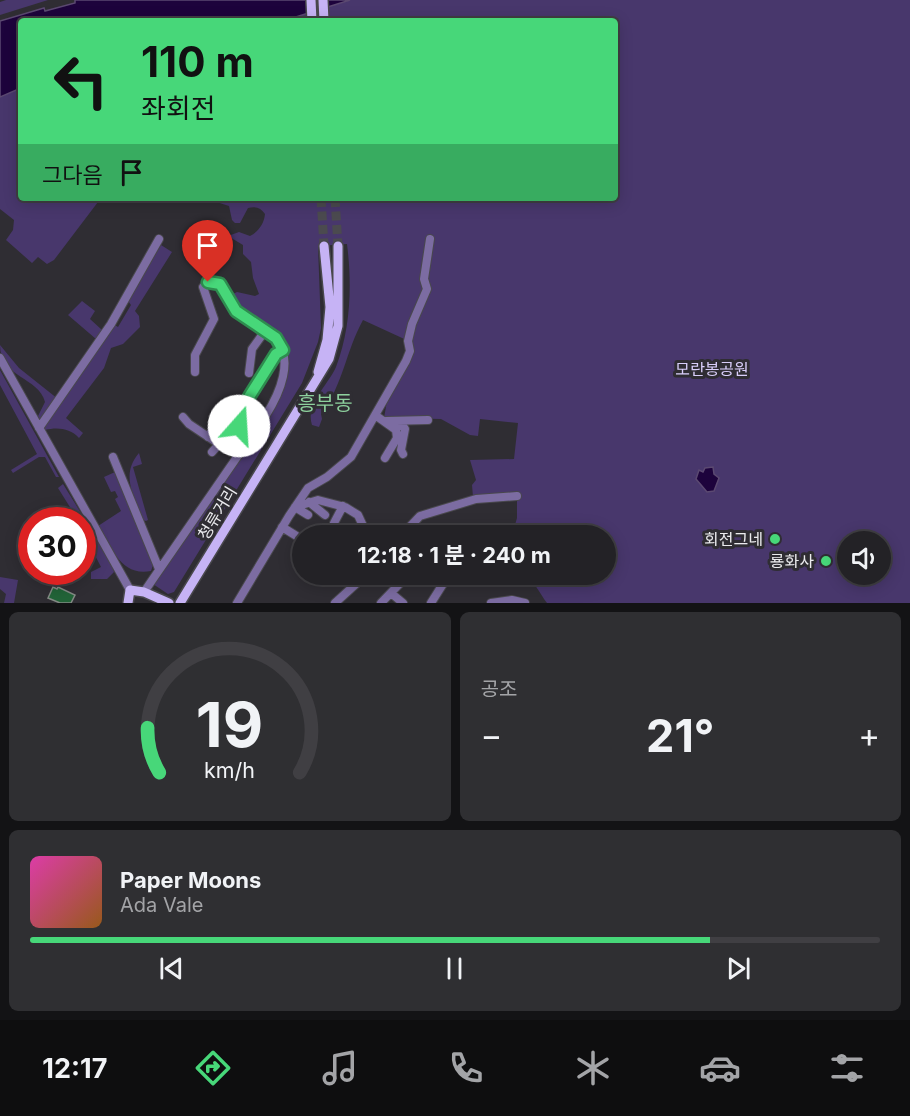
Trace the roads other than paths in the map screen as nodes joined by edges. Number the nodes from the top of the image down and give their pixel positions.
1 (311, 0) edge
2 (323, 0) edge
3 (312, 18) edge
4 (324, 18) edge
5 (159, 239) dead end
6 (430, 239) dead end
7 (324, 246) tunnel mouth
8 (338, 246) tunnel mouth
9 (265, 331) junction
10 (283, 350) junction
11 (0, 358) edge
12 (195, 372) dead end
13 (249, 373) dead end
14 (317, 378) junction
15 (219, 412) dead end
16 (375, 415) junction
17 (183, 417) dead end
18 (428, 420) dead end
19 (388, 423) junction
20 (242, 426) junction
21 (39, 428) junction
22 (254, 432) junction
23 (208, 437) junction
24 (219, 444) junction
25 (212, 452) dead end
26 (403, 454) dead end
27 (113, 457) dead end
28 (385, 458) dead end
29 (517, 496) dead end
30 (309, 502) junction
31 (343, 506) junction
32 (295, 507) junction
33 (308, 515) dead end
34 (325, 515) dead end
35 (334, 522) dead end
36 (363, 525) edge
37 (411, 525) edge
38 (282, 527) junction
39 (292, 533) edge
40 (159, 569) junction
41 (354, 585) edge
42 (399, 585) edge
43 (442, 585) edge
44 (130, 590) junction
45 (144, 592) junction
46 (391, 593) junction
47 (128, 603) edge
48 (169, 603) edge
49 (180, 603) edge
50 (237, 603) edge
51 (334, 603) edge
52 (381, 603) edge
53 (403, 603) edge
54 (431, 603) edge
55 (491, 603) edge
56 (525, 603) edge

1 - 3 main road
2 - 4 main road
5 - 21 street
6 - 16 street
7 - 14 main road, 청류거리
8 - 14 main road, 청류거리
9 - 10 street
9 - 12 street
9 - 13 street
10 - 20 street
10 - 22 street
11 - 21 street
14 - 49 main road, 청류거리
15 - 23 street
16 - 19 street
16 - 32 street
17 - 23 street
18 - 19 street
19 - 26 street
19 - 28 street
20 - 22 street
20 - 24 street
21 - 44 street
22 - 40 street
23 - 24 street
24 - 25 street
27 - 40 street
29 - 37 street
30 - 31 street
30 - 32 street
30 - 34 street
31 - 35 street
31 - 36 street
32 - 33 street
32 - 38 street
38 - 39 street
38 - 50 street
40 - 45 street
41 - 51 street
42 - 46 street
43 - 54 street
44 - 45 main road
44 - 47 main road
45 - 48 main road
46 - 52 street
46 - 53 street
55 - 56 street

